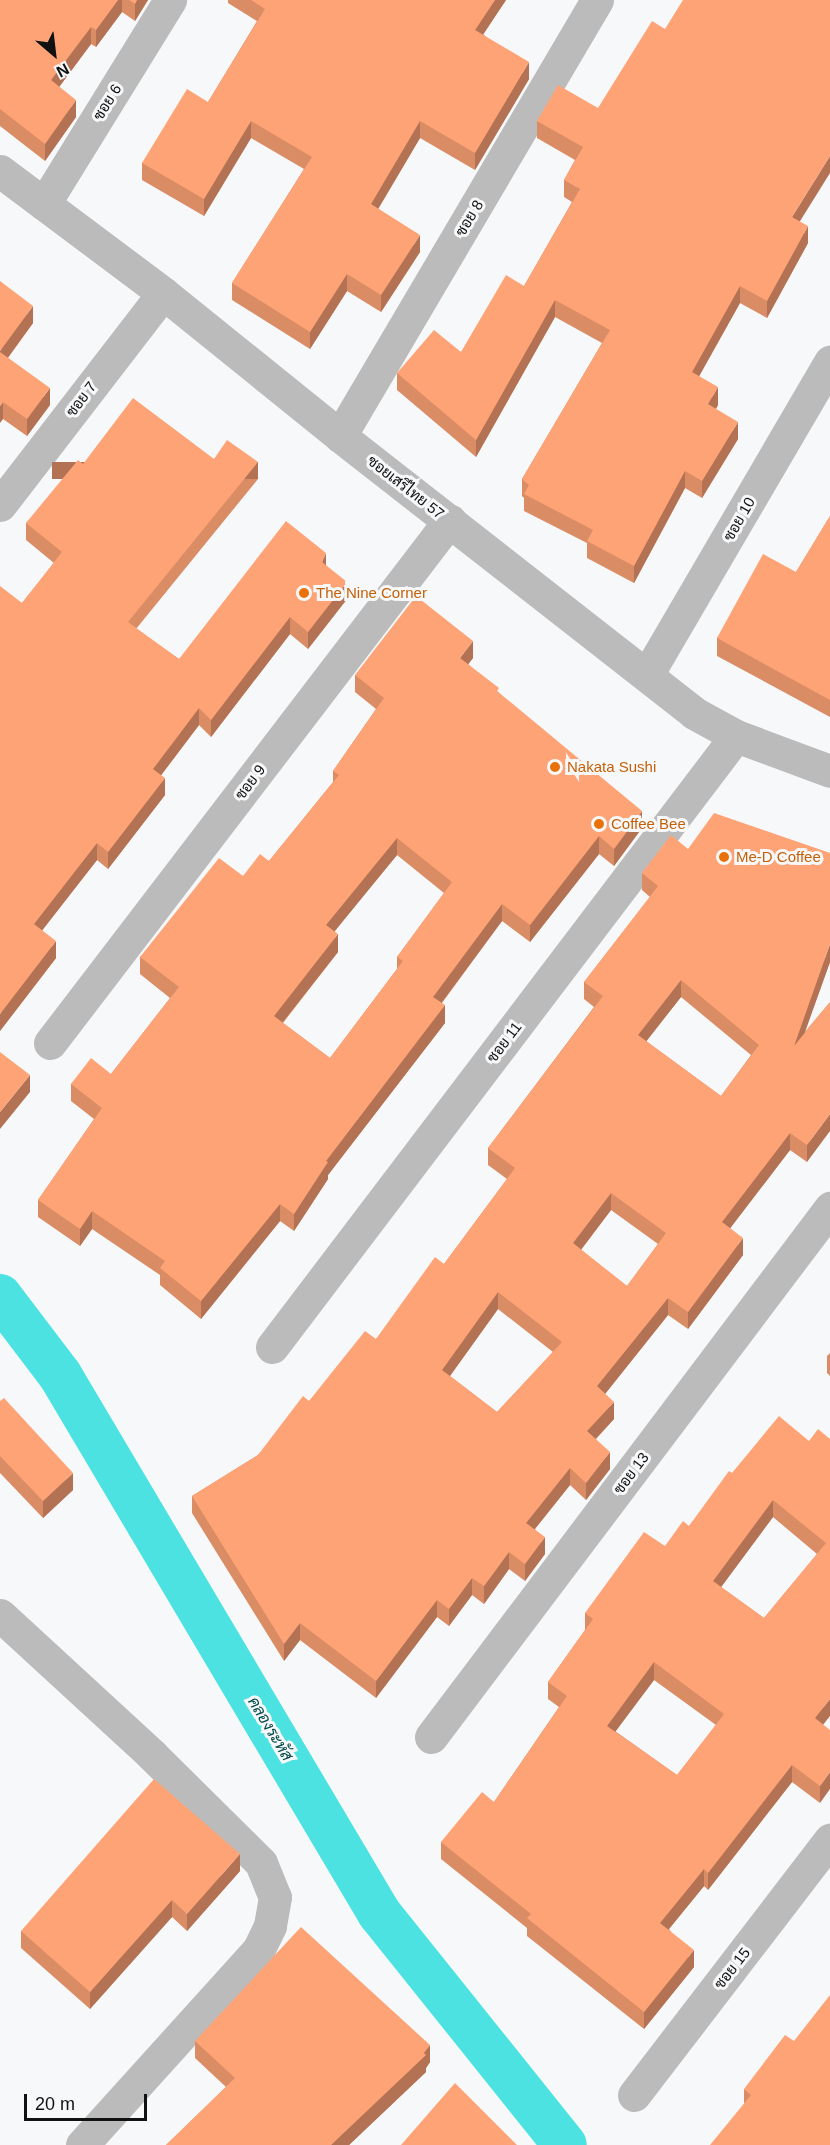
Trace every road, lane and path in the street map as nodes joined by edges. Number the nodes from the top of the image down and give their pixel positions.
1 (170, 0) edge
2 (597, 0) edge
3 (0, 171) edge
4 (44, 204) junction
5 (163, 293) junction
6 (830, 363) edge
7 (340, 436) junction
8 (0, 505) edge
9 (450, 520) junction
10 (647, 675) junction
11 (736, 736) junction
12 (830, 771) edge
13 (50, 1043) dead end
14 (830, 1208) edge
15 (272, 1347) dead end
16 (0, 1615) edge
17 (431, 1737) dead end
18 (830, 1840) edge
19 (634, 2095) dead end
20 (82, 2145) edge

1 - 4 street, ซอย 6
2 - 7 street, ซอย 8
3 - 4 street, ซอยเสรีไทย 57
4 - 5 street, ซอยเสรีไทย 57
5 - 7 street, ซอยเสรีไทย 57
5 - 8 street, ซอย 7
6 - 10 street, ซอย 10
7 - 9 street, ซอยเสรีไทย 57
9 - 10 street, ซอยเสรีไทย 57
9 - 13 street, ซอย 9
10 - 11 street, ซอยเสรีไทย 57
11 - 12 street, ซอยเสรีไทย 57
11 - 15 street, ซอย 11
14 - 17 street, ซอย 13
16 - 20 street
18 - 19 street, ซอย 15

